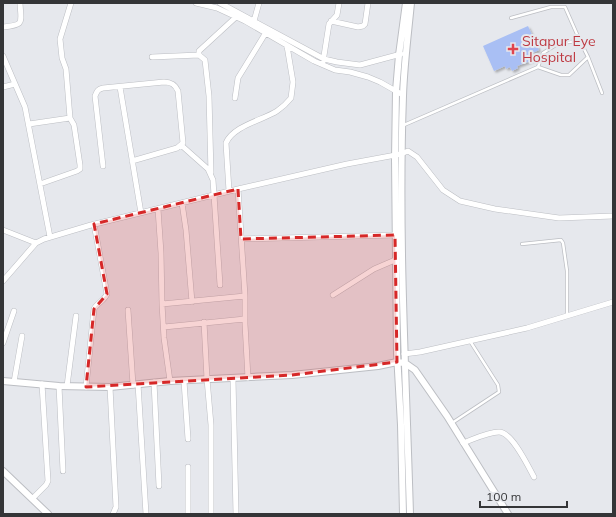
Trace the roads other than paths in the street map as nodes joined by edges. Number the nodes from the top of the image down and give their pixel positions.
1 (20, 3) edge
2 (71, 3) edge
3 (196, 3) edge
4 (220, 3) edge
5 (259, 3) edge
6 (339, 3) edge
7 (368, 3) edge
8 (406, 3) edge
9 (411, 3) edge
10 (236, 17) junction
11 (511, 18) dead end
12 (254, 21) junction
13 (331, 21) junction
14 (3, 27) edge
15 (265, 34) junction
16 (580, 41) junction
17 (287, 46) junction
18 (402, 54) junction
19 (199, 55) junction
20 (3, 56) edge
21 (588, 57) junction
22 (152, 58) dead end
23 (324, 59) junction
24 (323, 65) junction
25 (538, 67) junction
26 (15, 84) junction
27 (3, 87) edge
28 (120, 87) junction
29 (396, 91) junction
30 (602, 93) dead end
31 (403, 95) junction
32 (235, 98) dead end
33 (70, 118) junction
34 (29, 124) junction
35 (402, 126) junction
36 (181, 145) junction
37 (398, 155) junction
38 (132, 161) junction
39 (103, 166) dead end
40 (211, 173) junction
41 (40, 184) junction
42 (238, 189) junction
43 (229, 191) junction
44 (214, 195) junction
45 (182, 203) junction
46 (158, 209) junction
47 (140, 213) junction
48 (613, 216) edge
49 (94, 224) junction
50 (3, 230) edge
51 (395, 235) junction
52 (50, 237) junction
53 (242, 239) junction
54 (36, 243) junction
55 (522, 244) dead end
56 (395, 260) junction
57 (3, 281) edge
58 (220, 285) dead end
59 (334, 295) dead end
60 (245, 296) junction
61 (192, 302) junction
62 (613, 302) edge
63 (162, 304) junction
64 (128, 310) dead end
65 (14, 312) dead end
66 (568, 315) junction
67 (76, 316) dead end
68 (245, 319) junction
69 (204, 322) junction
70 (164, 327) junction
71 (22, 336) dead end
72 (470, 341) junction
73 (3, 343) edge
74 (404, 354) junction
75 (397, 362) junction
76 (405, 363) junction
77 (248, 378) junction
78 (207, 379) junction
79 (233, 379) junction
80 (3, 381) edge
81 (170, 381) junction
82 (184, 381) junction
83 (14, 382) junction
84 (154, 382) junction
85 (42, 384) junction
86 (135, 385) junction
87 (59, 386) junction
88 (67, 386) junction
89 (86, 387) junction
90 (110, 387) junction
91 (451, 423) junction
92 (188, 439) dead end
93 (463, 443) junction
94 (188, 467) dead end
95 (3, 471) edge
96 (63, 471) dead end
97 (534, 477) dead end
98 (160, 486) dead end
99 (32, 499) junction
100 (48, 514) edge
101 (113, 514) edge
102 (146, 514) edge
103 (188, 514) edge
104 (211, 514) edge
105 (236, 514) edge
106 (403, 514) edge
107 (410, 514) edge
108 (508, 514) edge

1 - 14 street
2 - 33 street
3 - 10 street
4 - 12 street
5 - 12 street
6 - 13 street
7 - 13 street
8 - 18 street
9 - 18 street
10 - 15 street
10 - 19 street
11 - 16 lane
12 - 23 street
13 - 23 street
15 - 17 street
15 - 32 street
16 - 21 lane
16 - 25 lane
17 - 24 street
17 - 43 street
18 - 23 street
18 - 29 street
18 - 31 street
19 - 22 street
19 - 40 street
20 - 26 street
21 - 25 lane
21 - 30 lane
23 - 24 street
24 - 29 street
25 - 35 lane
26 - 27 street
26 - 34 street
28 - 36 street
28 - 38 street
28 - 39 street
29 - 31 street
29 - 37 street
31 - 35 street
33 - 34 street
33 - 41 street
34 - 41 street
35 - 37 street
36 - 38 street
36 - 40 street
37 - 42 street
37 - 48 street
37 - 51 street
37 - 74 street
38 - 47 street
40 - 44 street
41 - 52 street
42 - 43 street
42 - 53 street
43 - 44 street
44 - 45 street
44 - 58 street
45 - 46 street
45 - 61 street
46 - 47 street
46 - 63 street
47 - 49 street
49 - 52 street
49 - 89 street
50 - 54 street
51 - 53 street
51 - 56 street
52 - 54 street
53 - 60 street
54 - 57 street
55 - 66 lane
56 - 59 street
56 - 75 street
60 - 61 street
60 - 68 street
61 - 63 street
62 - 66 street
63 - 70 street
64 - 86 street
65 - 73 street
66 - 72 street
67 - 88 street
68 - 69 street
68 - 77 street
69 - 70 street
69 - 78 street
70 - 81 street
71 - 83 street
72 - 74 street
72 - 91 lane
74 - 76 street
75 - 76 street
75 - 77 street
75 - 106 street
76 - 91 street
76 - 107 street
77 - 79 street
78 - 79 street
78 - 82 street
78 - 104 street
79 - 105 street
80 - 83 street
81 - 82 street
81 - 84 street
82 - 92 street
83 - 85 street
84 - 86 street
84 - 98 street
85 - 87 street
85 - 99 street
86 - 90 street
86 - 102 street
87 - 88 street
87 - 96 street
88 - 89 street
89 - 90 street
90 - 101 street
91 - 93 street
93 - 97 street
93 - 108 street
94 - 103 street
95 - 99 street
99 - 100 street

